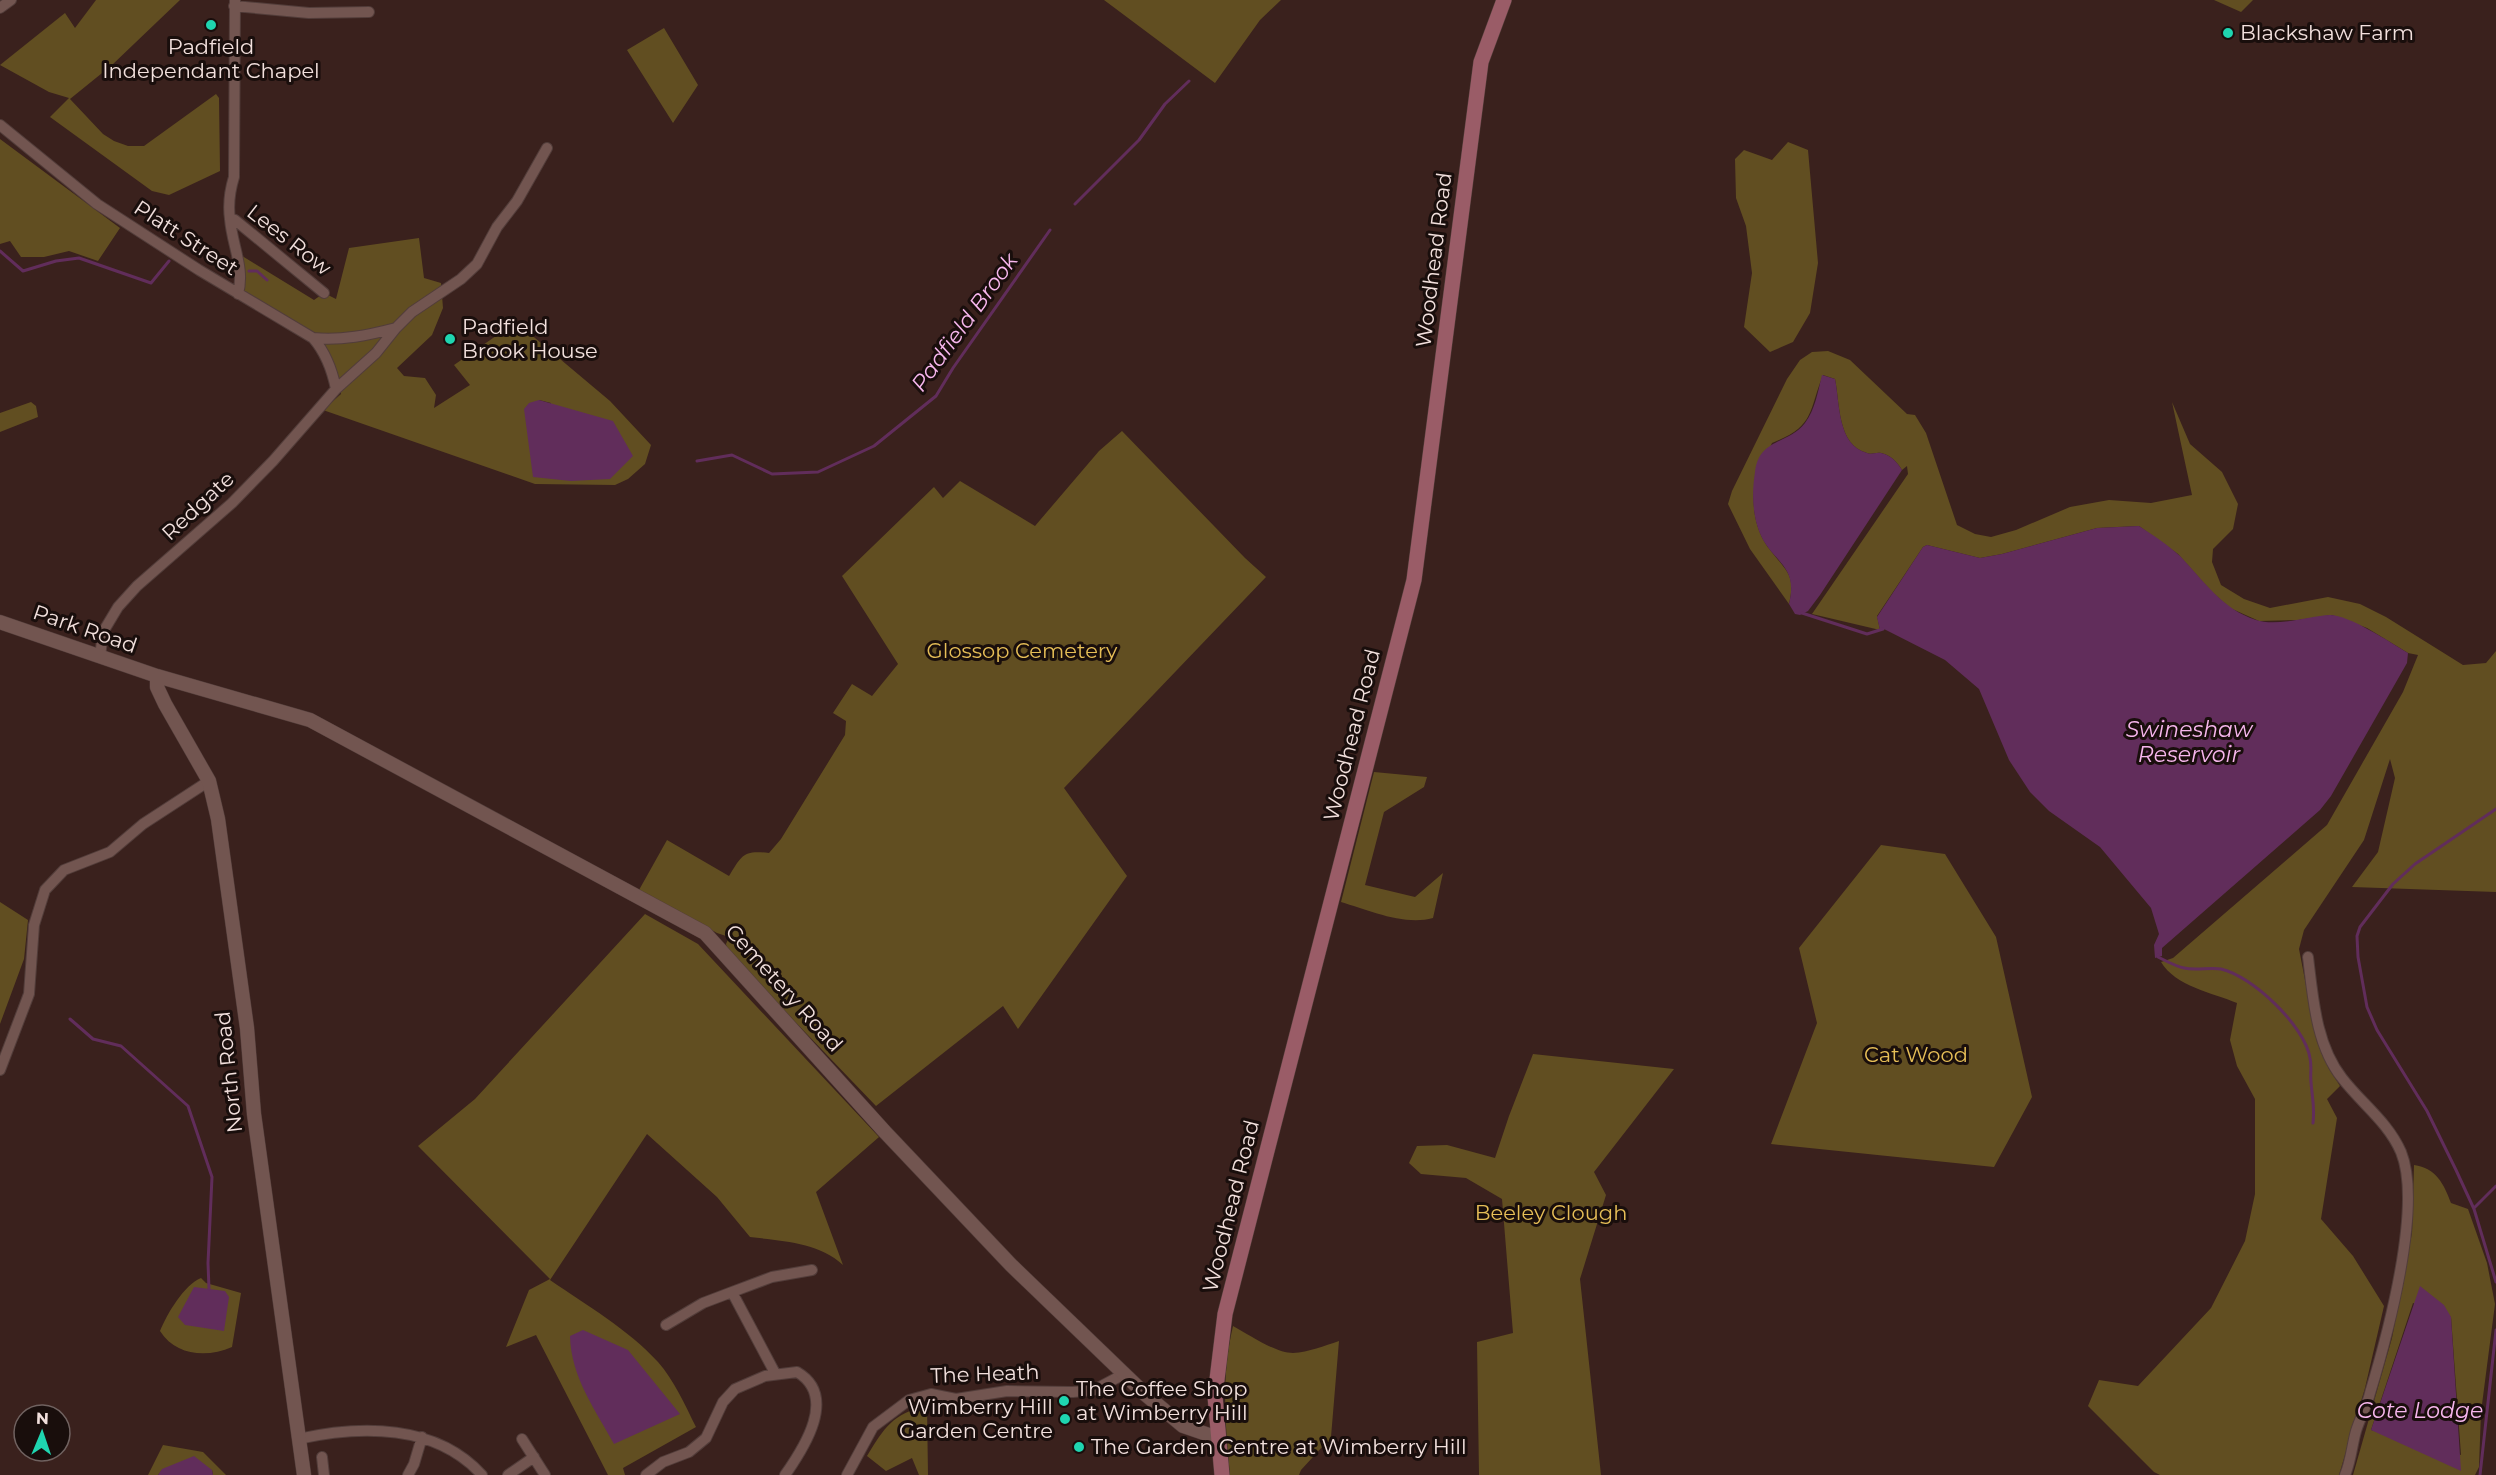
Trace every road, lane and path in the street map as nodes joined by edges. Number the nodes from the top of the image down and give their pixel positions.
1 (11, 0) edge
2 (1504, 0) edge
3 (234, 3) edge
4 (0, 8) edge
5 (369, 12) dead end
6 (0, 125) edge
7 (547, 147) dead end
8 (230, 219) junction
9 (324, 293) dead end
10 (238, 294) junction
11 (396, 328) junction
12 (313, 338) junction
13 (336, 389) junction
14 (0, 622) edge
15 (100, 657) junction
16 (157, 676) junction
17 (209, 781) junction
18 (2308, 957) dead end
19 (0, 1071) edge
20 (812, 1270) dead end
21 (732, 1292) junction
22 (666, 1325) dead end
23 (775, 1374) junction
24 (1124, 1374) junction
25 (422, 1437) junction
26 (1218, 1438) junction
27 (298, 1439) junction
28 (522, 1439) dead end
29 (322, 1457) dead end
30 (534, 1457) junction
31 (649, 1474) edge
32 (304, 1475) edge
33 (324, 1475) edge
34 (408, 1475) edge
35 (482, 1475) edge
36 (508, 1475) edge
37 (545, 1475) edge
38 (784, 1475) edge
39 (847, 1475) edge
40 (1222, 1475) edge
41 (2345, 1475) edge

1 - 4 street
2 - 26 main road, Woodhead Road
3 - 5 street
3 - 8 street
6 - 10 street, Platt Street
7 - 11 street, Redgate
8 - 9 street, Lees Row
8 - 10 street
10 - 12 street, Platt Street
11 - 12 street
11 - 13 street, Redgate
12 - 13 street, Platt Street
13 - 15 street, Redgate
14 - 15 street, Park Road
15 - 16 street, Park Road
16 - 17 street, North Road
16 - 24 street, Cemetery Road
17 - 19 street
17 - 27 street, North Road
18 - 41 street
20 - 21 street
21 - 22 street
21 - 23 street
23 - 31 street
23 - 38 street
24 - 26 street, Cemetery Road
24 - 39 street, The Heath
25 - 27 street
25 - 34 street
25 - 35 street
26 - 40 main road, Woodhead Road
27 - 32 street, North Road
28 - 30 street
29 - 33 street
30 - 36 street
30 - 37 street

